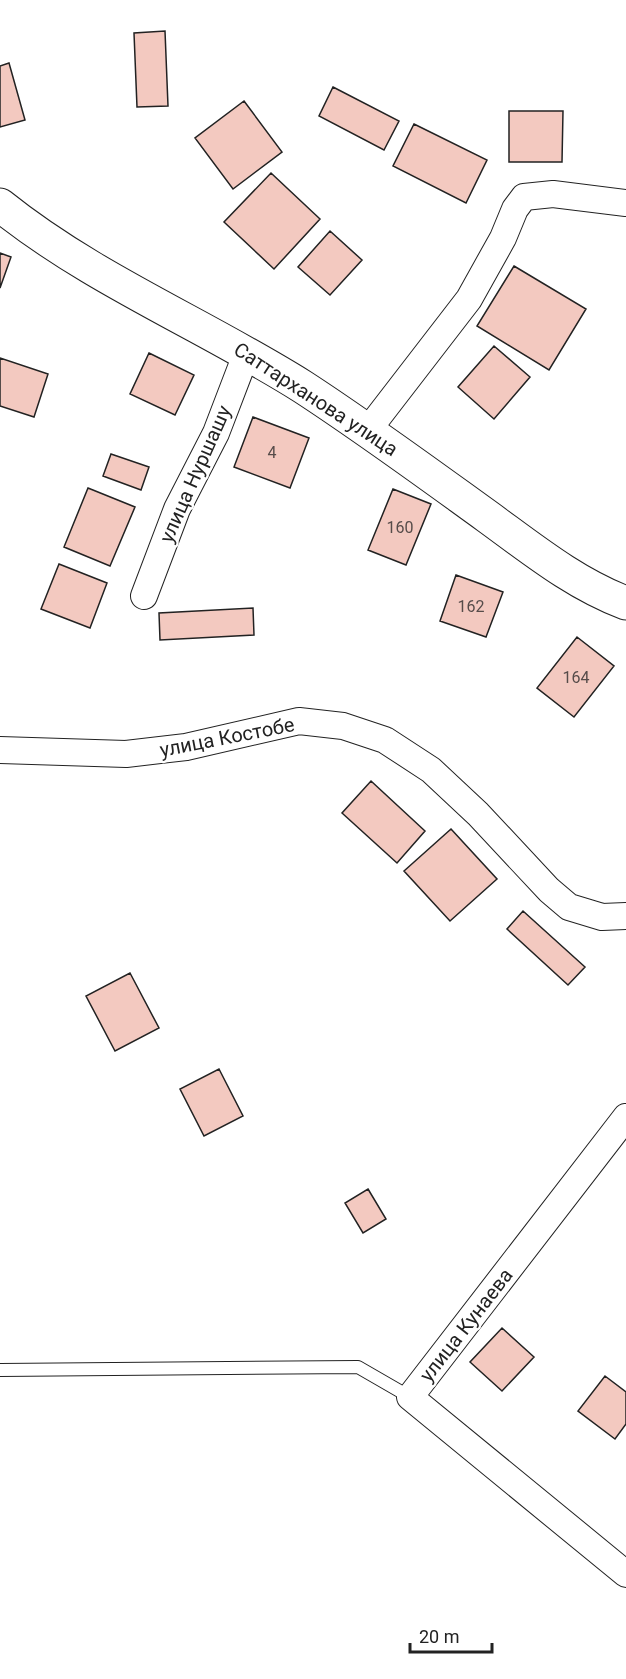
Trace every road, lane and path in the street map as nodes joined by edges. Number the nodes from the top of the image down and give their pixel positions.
1 (626, 203) edge
2 (0, 205) edge
3 (247, 352) junction
4 (368, 430) junction
5 (144, 596) dead end
6 (626, 603) edge
7 (0, 750) edge
8 (614, 917) edge
9 (626, 1117) edge
10 (0, 1370) edge
11 (411, 1397) junction
12 (626, 1574) edge

1 - 4 street
2 - 3 street, Саттарханова улица
3 - 4 street, Саттарханова улица
3 - 5 street, улица Нуршашу
4 - 6 street, Саттарханова улица
7 - 8 street, улица Костобе
9 - 11 street, улица Кунаева
10 - 11 lane
11 - 12 street, улица Кунаева

